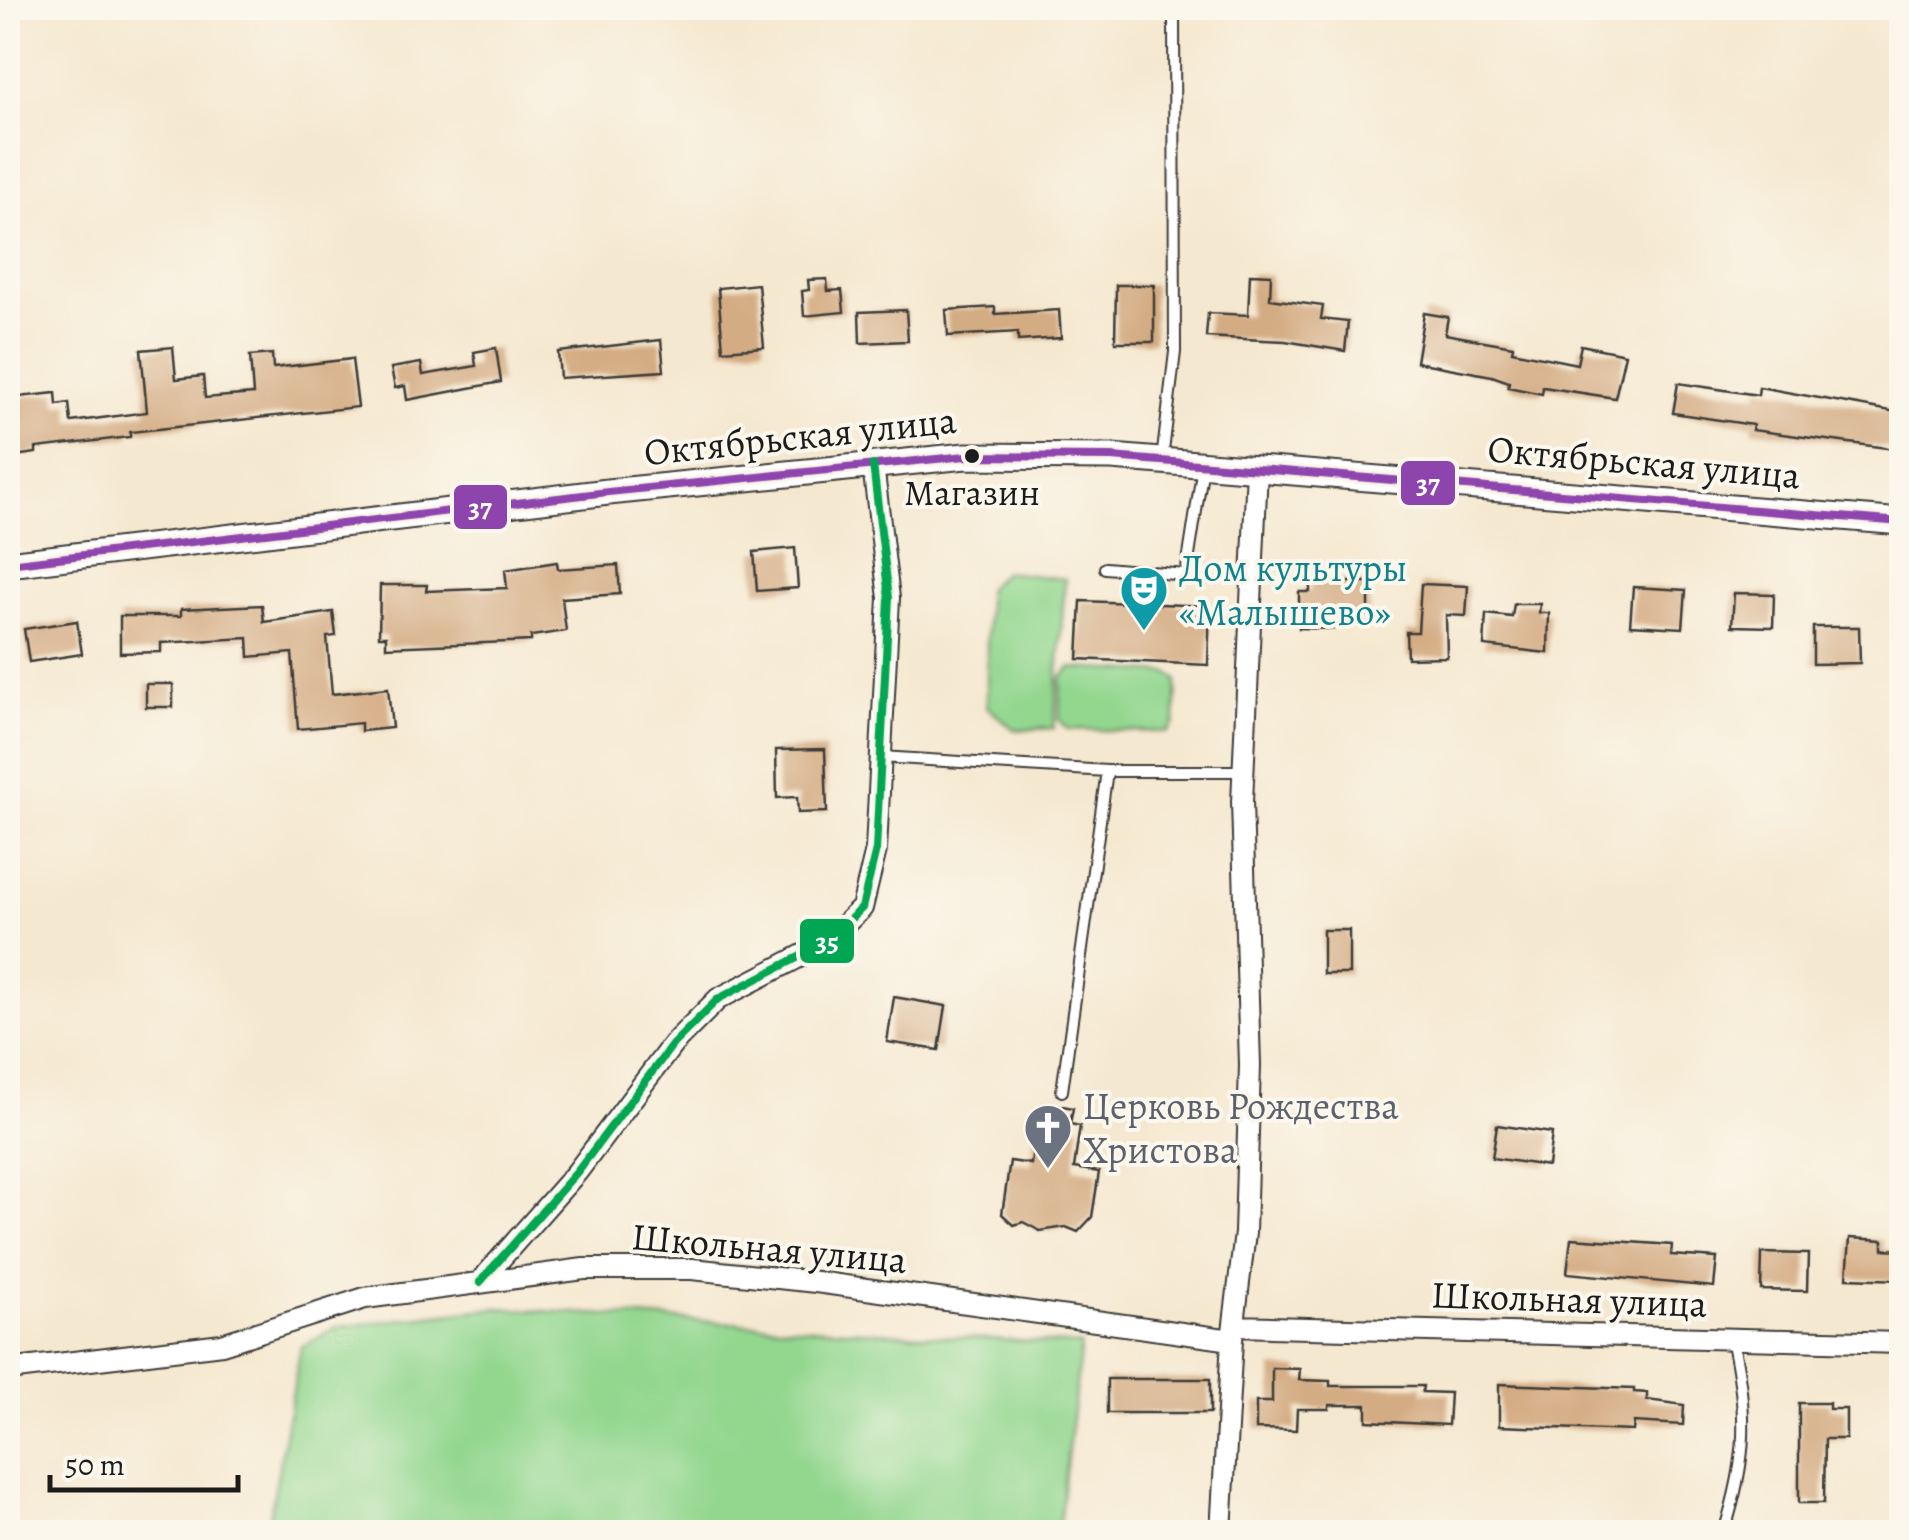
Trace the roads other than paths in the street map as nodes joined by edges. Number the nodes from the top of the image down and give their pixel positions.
1 (1174, 8) edge
2 (1162, 462) junction
3 (873, 465) junction
4 (1203, 465) junction
5 (1257, 470) junction
6 (1902, 522) edge
7 (8, 564) edge
8 (1104, 568) dead end
9 (881, 757) junction
10 (1107, 771) junction
11 (1243, 771) junction
12 (1062, 1091) dead end
13 (480, 1282) junction
14 (1233, 1333) junction
15 (1732, 1339) junction
16 (1902, 1344) edge
17 (8, 1370) edge
18 (1221, 1532) edge
19 (1724, 1532) edge

1 - 2 lane
2 - 3 street, Октябрьская улица
2 - 4 street, Октябрьская улица
3 - 7 street, Октябрьская улица
3 - 9 street
4 - 5 street, Октябрьская улица
4 - 8 lane
5 - 6 street, Октябрьская улица
5 - 11 street
9 - 10 lane
9 - 13 street
10 - 11 lane
10 - 12 lane
11 - 14 street
13 - 14 street, Школьная улица
13 - 17 street, Школьная улица
14 - 15 street, Школьная улица
14 - 18 street
15 - 16 street, Школьная улица
15 - 19 lane

